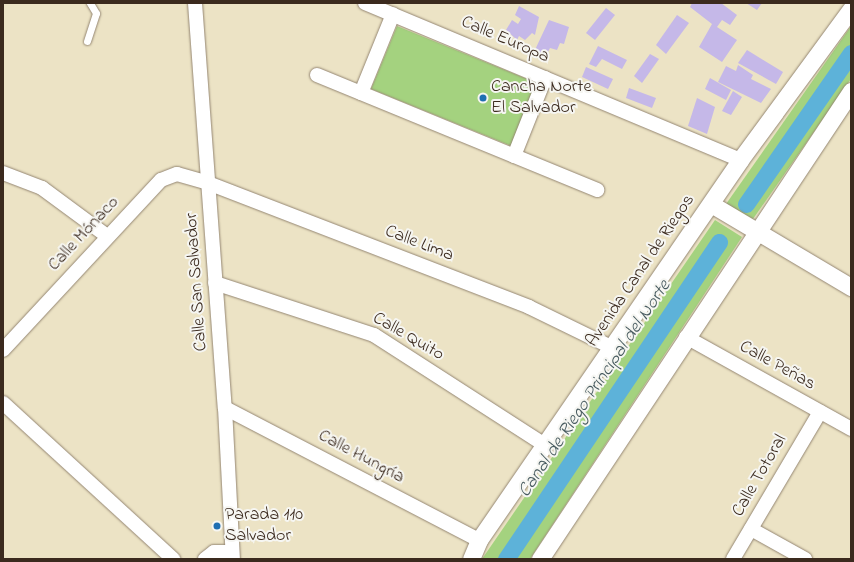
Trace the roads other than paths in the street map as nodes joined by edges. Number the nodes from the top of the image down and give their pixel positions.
1 (90, 3) edge
2 (195, 3) edge
3 (365, 3) edge
4 (851, 9) edge
5 (393, 14) junction
6 (87, 41) dead end
7 (317, 75) dead end
8 (545, 78) junction
9 (851, 92) edge
10 (361, 93) junction
11 (514, 156) junction
12 (740, 160) junction
13 (3, 173) edge
14 (208, 183) junction
15 (597, 190) dead end
16 (711, 204) junction
17 (756, 232) junction
18 (107, 236) junction
19 (216, 283) junction
20 (851, 287) edge
21 (686, 337) junction
22 (613, 348) junction
23 (3, 350) edge
24 (3, 403) edge
25 (225, 408) junction
26 (820, 412) junction
27 (851, 429) edge
28 (545, 445) junction
29 (751, 529) junction
30 (479, 540) junction
31 (232, 556) edge
32 (173, 559) edge
33 (205, 559) edge
34 (471, 559) edge
35 (540, 559) edge
36 (733, 559) edge
37 (806, 559) edge

1 - 6 lane
2 - 14 street, Calle San Salvador
3 - 5 street, Calle Europa
4 - 12 street, Avenida Canal de Riegos
5 - 8 street, Calle Europa
5 - 10 street
7 - 10 street
8 - 11 street
8 - 12 street, Calle Europa
9 - 17 street
10 - 11 street
11 - 15 street
12 - 16 street, Avenida Canal de Riegos
13 - 18 street
14 - 18 street, Calle Mónaco
14 - 19 street, Calle San Salvador
14 - 22 street, Calle Lima
16 - 17 street
16 - 22 street, Avenida Canal de Riegos
17 - 20 street
17 - 21 street
18 - 23 street, Calle Mónaco
19 - 25 street, Calle San Salvador
19 - 28 street, Calle Quito
21 - 26 street, Calle Peñas
21 - 35 street
22 - 28 street, Avenida Canal de Riegos
24 - 32 street
25 - 30 street, Calle Hungría
25 - 31 street, Calle San Salvador
26 - 27 street, Calle Peñas
26 - 29 street, Calle Totoral
28 - 30 street, Avenida Canal de Riegos
29 - 36 street, Calle Totoral
29 - 37 street
30 - 34 street, Avenida Canal de Riegos
31 - 33 street

